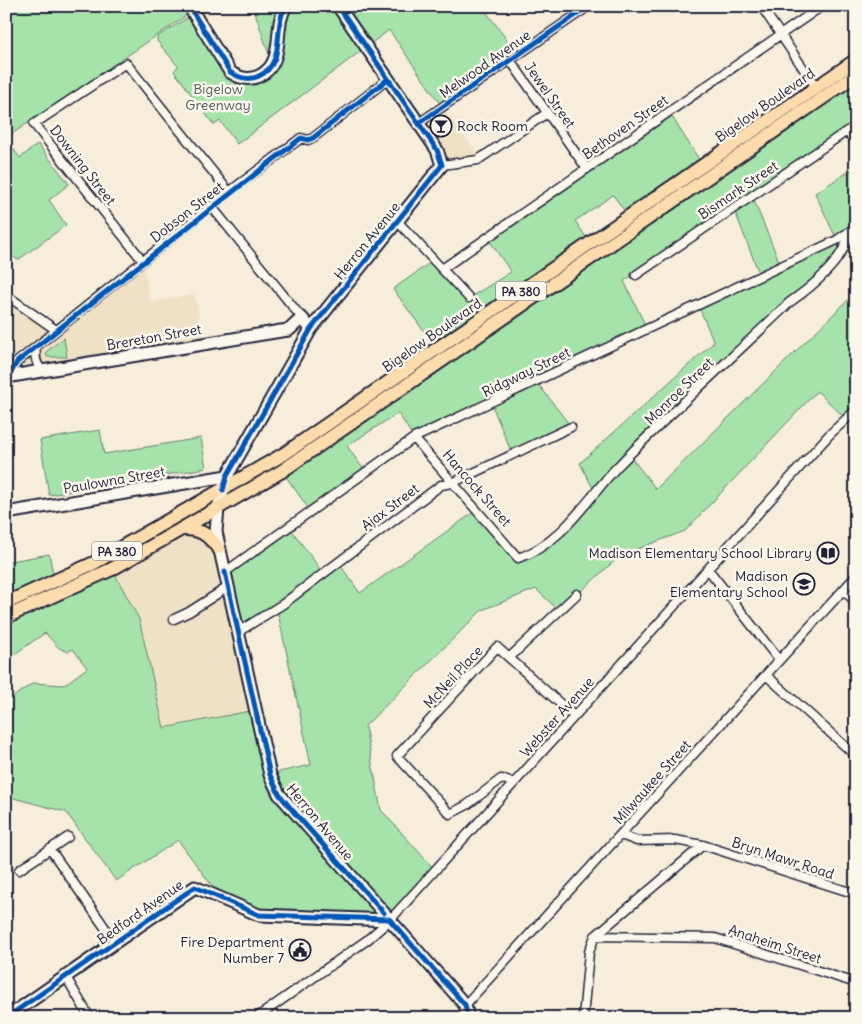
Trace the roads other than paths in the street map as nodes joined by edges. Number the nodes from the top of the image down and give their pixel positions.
1 (189, 6) edge
2 (286, 6) edge
3 (338, 6) edge
4 (589, 6) edge
5 (761, 6) edge
6 (822, 6) edge
7 (781, 35) junction
8 (510, 60) junction
9 (856, 60) edge
10 (856, 75) edge
11 (388, 80) junction
12 (856, 83) edge
13 (816, 88) junction
14 (812, 105) junction
15 (548, 113) junction
16 (419, 123) junction
17 (856, 127) edge
18 (847, 131) junction
19 (856, 143) edge
20 (442, 165) junction
21 (587, 169) junction
22 (229, 192) junction
23 (212, 207) junction
24 (398, 222) junction
25 (856, 227) edge
26 (849, 234) junction
27 (143, 261) junction
28 (442, 269) junction
29 (636, 275) dead end
30 (6, 295) edge
31 (469, 298) dead end
32 (302, 318) junction
33 (311, 329) junction
34 (56, 330) junction
35 (36, 347) junction
36 (44, 371) junction
37 (8, 377) edge
38 (856, 410) edge
39 (571, 427) dead end
40 (414, 438) junction
41 (227, 476) junction
42 (452, 483) junction
43 (223, 490) junction
44 (218, 508) junction
45 (6, 513) edge
46 (181, 529) junction
47 (218, 548) junction
48 (518, 558) joint
49 (708, 569) junction
50 (225, 572) junction
51 (856, 576) edge
52 (228, 586) junction
53 (843, 590) junction
54 (578, 594) dead end
55 (856, 602) edge
56 (6, 603) edge
57 (6, 617) edge
58 (174, 619) dead end
59 (238, 632) junction
60 (510, 657) junction
61 (779, 660) junction
62 (766, 675) junction
63 (574, 716) junction
64 (856, 756) edge
65 (512, 784) junction
66 (621, 835) junction
67 (68, 837) dead end
68 (703, 845) junction
69 (50, 849) junction
70 (19, 870) dead end
71 (856, 894) edge
72 (390, 920) junction
73 (593, 939) junction
74 (115, 942) junction
75 (66, 978) junction
76 (856, 982) edge
77 (465, 1005) junction
78 (6, 1018) edge
79 (90, 1018) edge
80 (256, 1018) edge
81 (468, 1018) edge
82 (583, 1018) edge

1 - 2 street
3 - 11 street
4 - 8 street, Melwood Avenue
5 - 7 street
6 - 7 street, Bethoven Street
7 - 13 street
7 - 21 street, Bethoven Street
8 - 15 street, Jewel Street
8 - 16 street, Melwood Avenue
9 - 13 main road, Bigelow Boulevard / PA 380
10 - 14 main road, Bigelow Boulevard / PA 380
11 - 16 street
11 - 22 street, Dobson Street
12 - 14 main road
13 - 43 main road, Bigelow Boulevard / PA 380
14 - 44 main road, Bigelow Boulevard / PA 380
15 - 20 street
15 - 21 street, Jewel Street
16 - 20 street
17 - 18 street, Bismark Street
18 - 19 street
18 - 29 street, Bismark Street
20 - 24 street, Herron Avenue
21 - 28 street, Bethoven Street
22 - 23 street, Dobson Street
22 - 27 street, Downing Street
23 - 27 street, Dobson Street
23 - 32 street
24 - 28 street
24 - 33 street, Herron Avenue
25 - 26 street, Ridgway Street
26 - 40 street, Ridgway Street
26 - 48 street, Monroe Street
27 - 34 street, Dobson Street
28 - 31 street
30 - 34 street
32 - 33 street
32 - 36 street, Brereton Street
33 - 41 street, Herron Avenue
34 - 35 street, Dobson Street
35 - 36 street
35 - 37 street, Dobson Street
36 - 37 street, Brereton Street
38 - 49 street, Webster Avenue
39 - 42 street, Ajax Street
40 - 42 street, Hancock Street
40 - 50 street, Ridgway Street
41 - 43 street, Herron Avenue
41 - 45 street, Paulowna Street
42 - 48 street, Hancock Street
42 - 59 street, Ajax Street
43 - 44 street, Herron Avenue
43 - 56 main road, Bigelow Boulevard / PA 380
44 - 46 main road, Bigelow Boulevard / PA 380
44 - 47 street, Herron Avenue
46 - 47 main road
46 - 57 main road, Bigelow Boulevard / PA 380
47 - 50 street, Herron Avenue
49 - 61 street
49 - 63 street, Webster Avenue
50 - 52 street, Herron Avenue
51 - 53 street, Milwaukee Street
52 - 58 street
52 - 59 street, Herron Avenue
53 - 55 street
53 - 61 street, Milwaukee Street
54 - 60 street
59 - 72 street, Herron Avenue
60 - 63 street
60 - 65 street, McNeil Place
61 - 62 street, Milwaukee Street
62 - 64 street
62 - 66 street, Milwaukee Street
63 - 65 street, Webster Avenue
65 - 72 street, Webster Avenue
66 - 68 street, Bryn Mawr Road
66 - 77 street, Milwaukee Street
67 - 69 street
68 - 71 street, Bryn Mawr Road
68 - 73 street
69 - 70 street
69 - 74 street
72 - 74 street, Bedford Avenue
72 - 77 street, Herron Avenue
72 - 80 street, Webster Avenue
73 - 76 street, Anaheim Street
73 - 82 street
74 - 75 street, Bedford Avenue
75 - 78 street, Bedford Avenue
75 - 79 street
77 - 81 street, Herron Avenue

